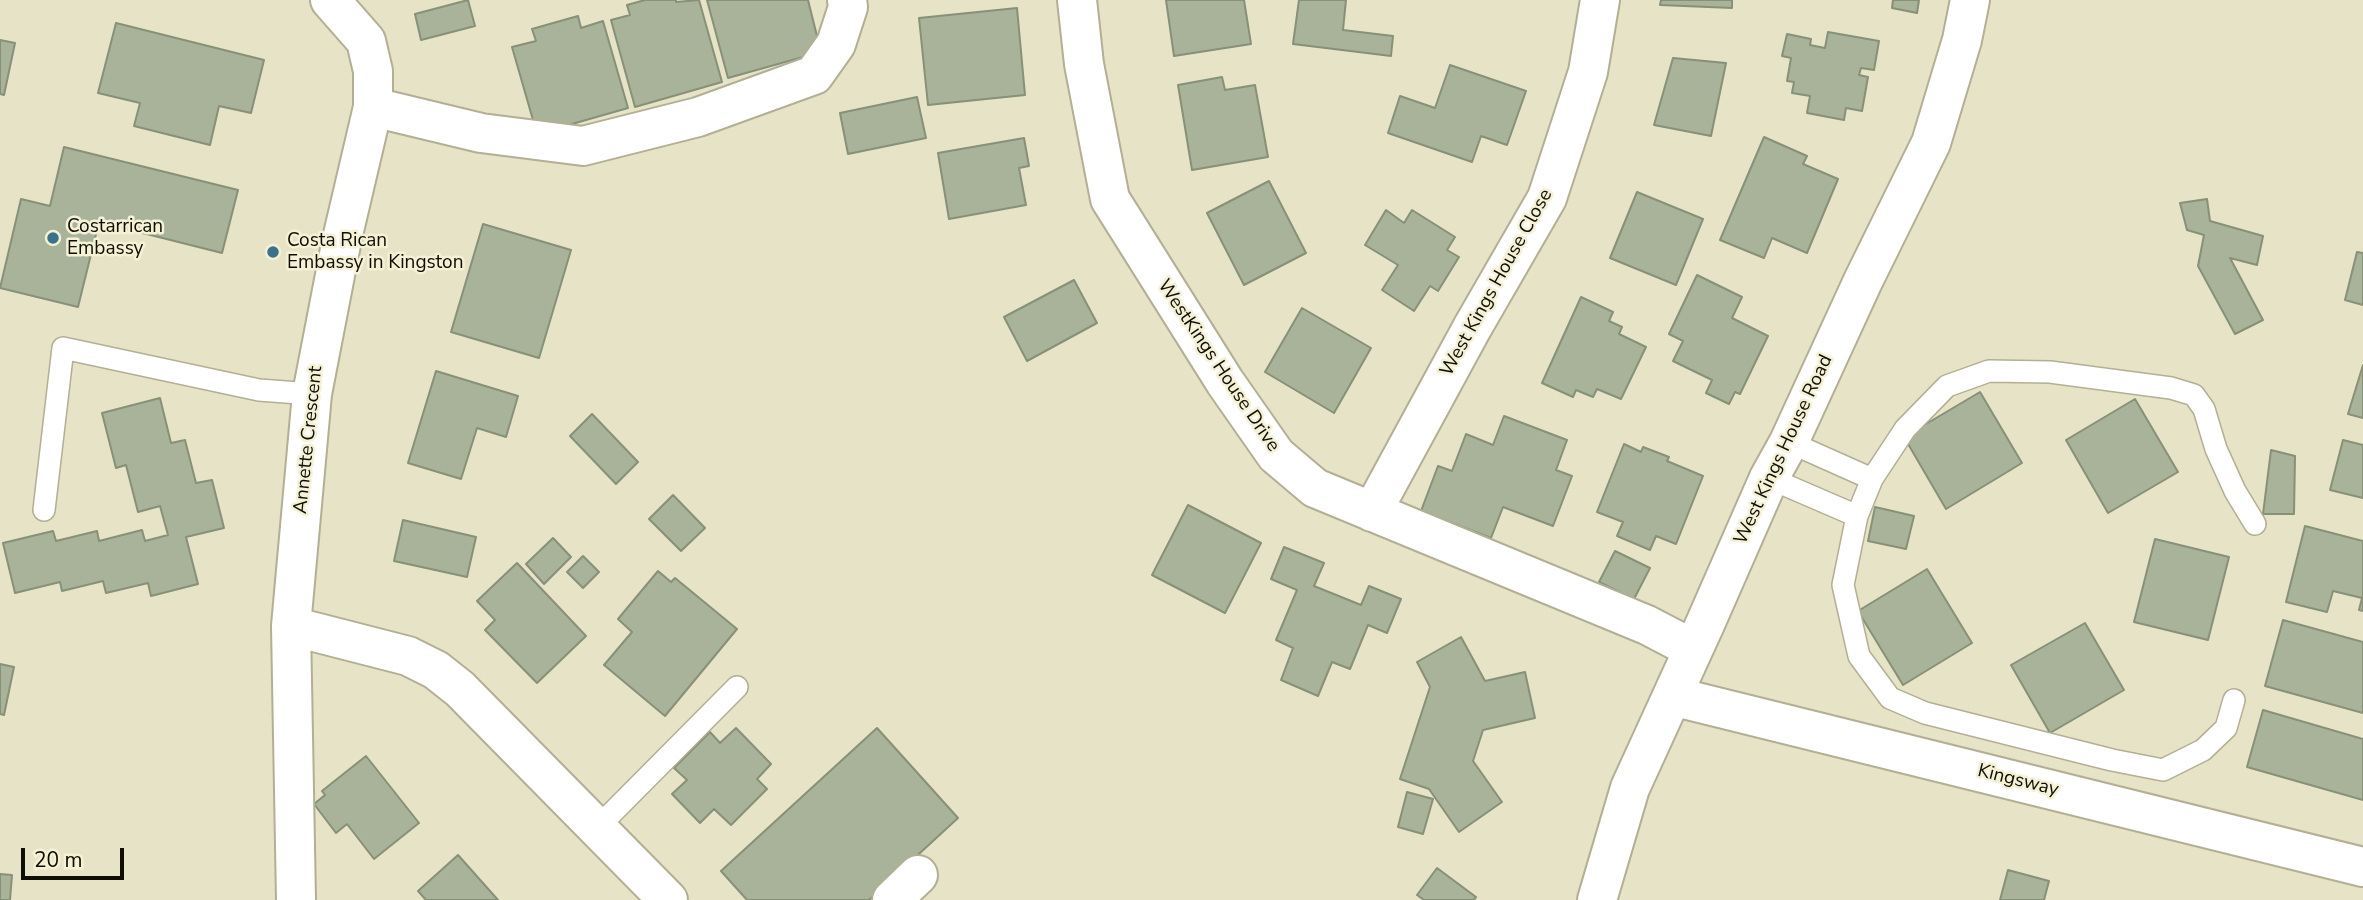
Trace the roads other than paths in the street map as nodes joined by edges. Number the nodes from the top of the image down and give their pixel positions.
1 (847, 0) edge
2 (1077, 0) edge
3 (1600, 0) edge
4 (1970, 0) edge
5 (333, 1) edge
6 (373, 107) junction
7 (312, 394) junction
8 (1789, 442) junction
9 (1769, 478) junction
10 (1872, 479) junction
11 (44, 510) dead end
12 (1372, 512) junction
13 (1857, 516) junction
14 (2255, 524) dead end
15 (291, 626) junction
16 (1693, 649) junction
17 (737, 687) dead end
18 (1672, 696) junction
19 (2234, 700) dead end
20 (597, 828) junction
21 (2363, 867) edge
22 (296, 900) edge
23 (668, 900) edge
24 (1597, 900) edge

1 - 6 street
2 - 12 street, WestKings House Drive
3 - 12 street, West Kings House Close
4 - 8 street, West Kings House Road
5 - 6 street, Annette Crescent
6 - 7 street, Annette Crescent
7 - 11 lane
7 - 15 street, Annette Crescent
8 - 9 street, West Kings House Road
8 - 10 lane
9 - 13 lane
9 - 16 street, West Kings House Road
10 - 13 lane
10 - 14 lane
12 - 16 street, WestKings House Drive
13 - 19 lane
15 - 20 street
15 - 22 street, Annette Crescent
16 - 18 street, West Kings House Road
17 - 20 lane
18 - 21 street, Kingsway
18 - 24 street, West Kings House Road
20 - 23 street

